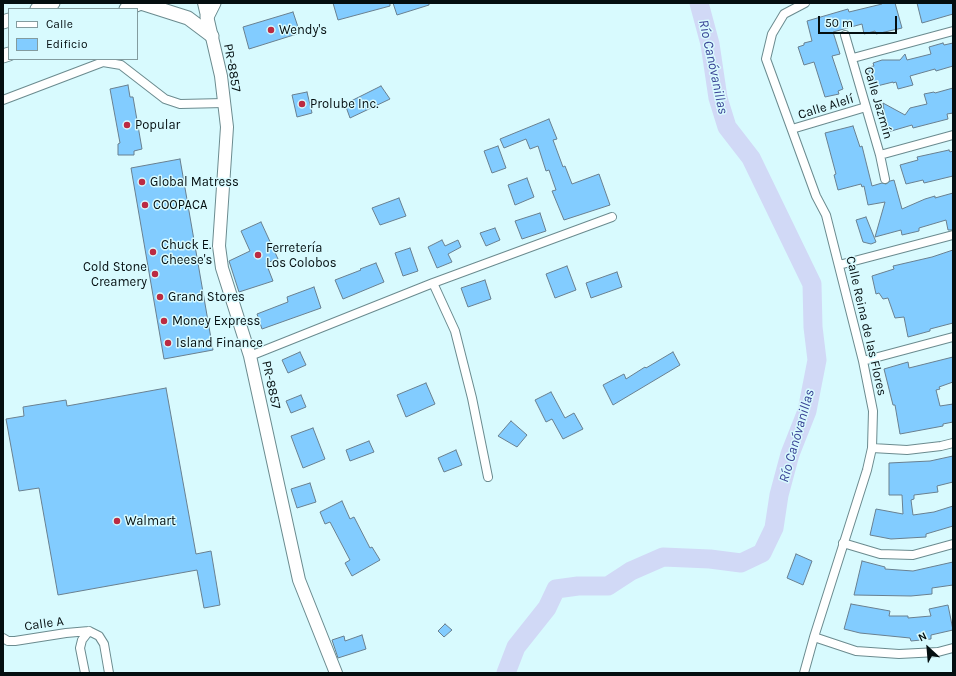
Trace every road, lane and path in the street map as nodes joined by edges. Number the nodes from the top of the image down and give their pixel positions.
1 (53, 3) edge
2 (141, 3) edge
3 (204, 3) edge
4 (214, 3) edge
5 (805, 3) edge
6 (40, 8) edge
7 (128, 8) edge
8 (208, 17) junction
9 (953, 31) edge
10 (845, 35) dead end
11 (212, 36) junction
12 (853, 58) junction
13 (3, 100) edge
14 (224, 103) junction
15 (866, 107) junction
16 (792, 129) junction
17 (953, 135) edge
18 (880, 155) junction
19 (885, 179) dead end
20 (612, 217) dead end
21 (953, 235) edge
22 (839, 265) junction
23 (433, 283) junction
24 (953, 337) edge
25 (250, 356) junction
26 (863, 361) junction
27 (953, 443) edge
28 (872, 448) junction
29 (488, 477) dead end
30 (844, 543) junction
31 (953, 544) edge
32 (89, 631) junction
33 (814, 637) junction
34 (3, 638) edge
35 (953, 648) edge
36 (85, 673) edge
37 (109, 673) edge
38 (336, 673) edge
39 (804, 673) edge

1 - 6 main road
2 - 7 main road
2 - 11 main road
3 - 8 street, PR-8857
4 - 8 main road
5 - 16 street, Calle Reina de las Flores
8 - 11 street, PR-8857
9 - 12 street
10 - 12 street, Calle Jazmín
11 - 14 street, PR-8857
12 - 15 street, Calle Jazmín
13 - 14 street
14 - 25 street, PR-8857
15 - 16 street, Calle Alelí
15 - 18 street, Calle Jazmín
16 - 22 street, Calle Reina de las Flores
17 - 18 street
18 - 19 street, Calle Jazmín
20 - 23 street
21 - 22 street
22 - 26 street, Calle Reina de las Flores
23 - 25 street
23 - 29 street
24 - 26 street
25 - 38 street, PR-8857
26 - 28 street, Calle Reina de las Flores
27 - 28 street
28 - 30 street, Calle Reina de las Flores
30 - 31 street
30 - 33 street, Calle Reina de las Flores
32 - 34 street, Calle A
32 - 36 street
32 - 37 street
33 - 35 street
33 - 39 street, Calle Reina de las Flores

